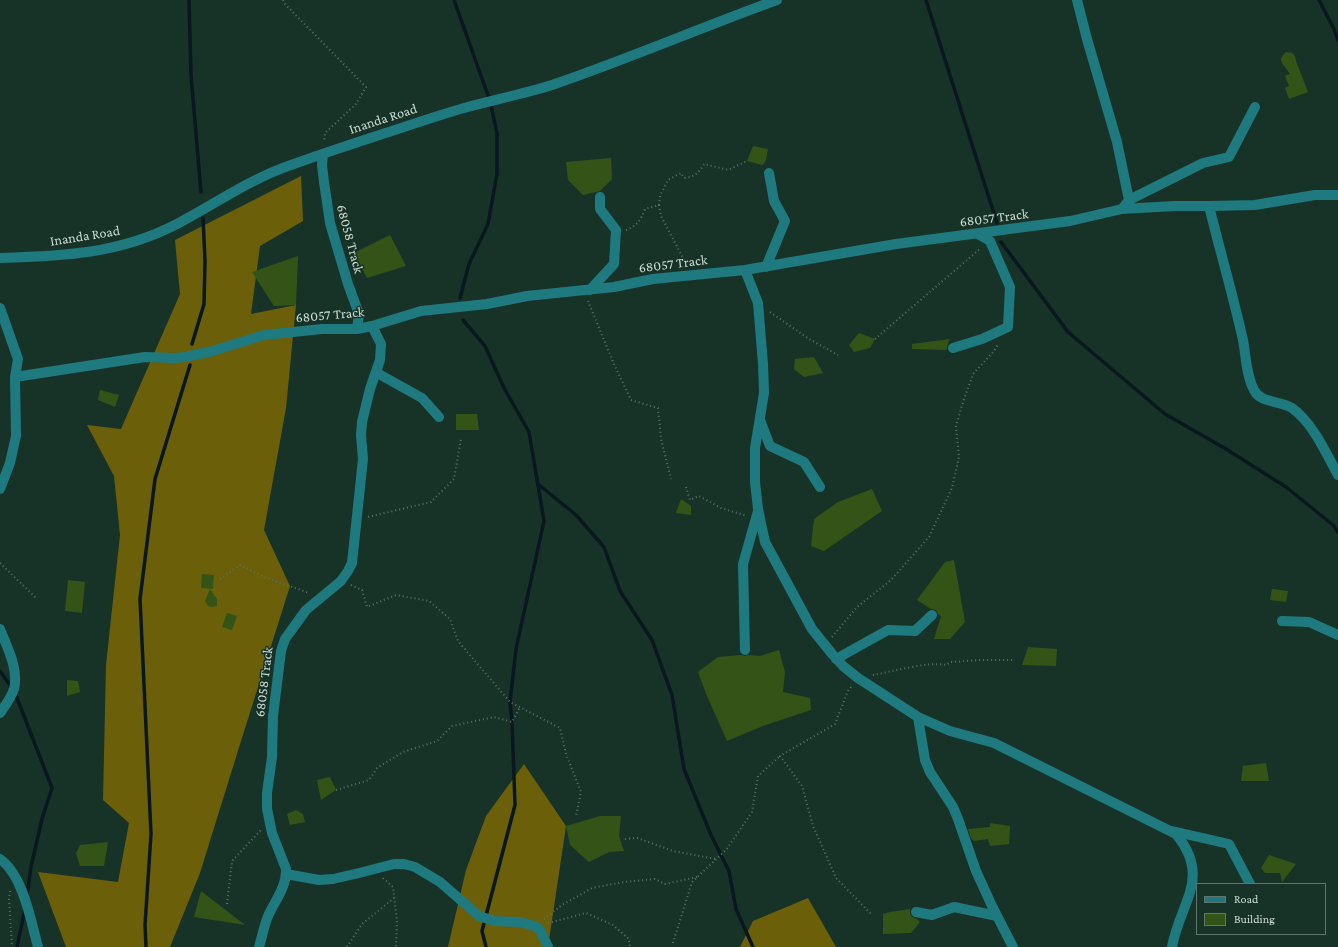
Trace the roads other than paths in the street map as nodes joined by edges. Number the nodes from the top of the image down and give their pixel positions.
1 (777, 0) edge
2 (1077, 0) edge
3 (1255, 107) dead end
4 (323, 154) junction
5 (769, 173) dead end
6 (1338, 195) edge
7 (600, 197) dead end
8 (1129, 200) junction
9 (1209, 206) junction
10 (1122, 209) junction
11 (978, 234) junction
12 (0, 258) edge
13 (766, 267) junction
14 (744, 270) junction
15 (587, 290) junction
16 (0, 308) edge
17 (372, 326) junction
18 (357, 329) junction
19 (953, 348) dead end
20 (377, 373) junction
21 (15, 377) junction
22 (439, 417) dead end
23 (760, 420) junction
24 (1338, 475) edge
25 (820, 487) dead end
26 (0, 489) edge
27 (757, 514) junction
28 (932, 615) dead end
29 (1282, 621) dead end
30 (0, 630) edge
31 (1338, 635) edge
32 (745, 650) dead end
33 (836, 659) junction
34 (0, 714) edge
35 (918, 716) junction
36 (1170, 830) junction
37 (0, 859) edge
38 (286, 874) junction
39 (1249, 883) edge
40 (916, 912) dead end
41 (997, 916) junction
42 (38, 947) edge
43 (259, 947) edge
44 (548, 947) edge
45 (1013, 947) edge
46 (1172, 947) edge

1 - 4 street, Inanda Road
2 - 8 street
3 - 8 street
4 - 12 street, Inanda Road
4 - 18 street, 68058 Track
5 - 13 street
6 - 9 street, 68057 Track
7 - 15 street
8 - 10 street
9 - 10 street, 68057 Track
9 - 24 street
10 - 11 street, 68057 Track
11 - 13 street, 68057 Track
11 - 19 street
13 - 14 street, 68057 Track
14 - 15 street, 68057 Track
14 - 23 street
15 - 17 street, 68057 Track
16 - 21 street
17 - 18 street, 68057 Track
17 - 20 street, 68058 Track
18 - 21 street, 68057 Track
20 - 22 street
20 - 38 street, 68058 Track
21 - 26 street
23 - 25 street
23 - 27 street
27 - 32 street
27 - 33 street
28 - 33 street
29 - 31 street
30 - 34 street
33 - 35 street
35 - 36 street
35 - 41 street
36 - 39 street
36 - 46 street
37 - 42 street
38 - 43 street
38 - 44 street
40 - 41 street
41 - 45 street

